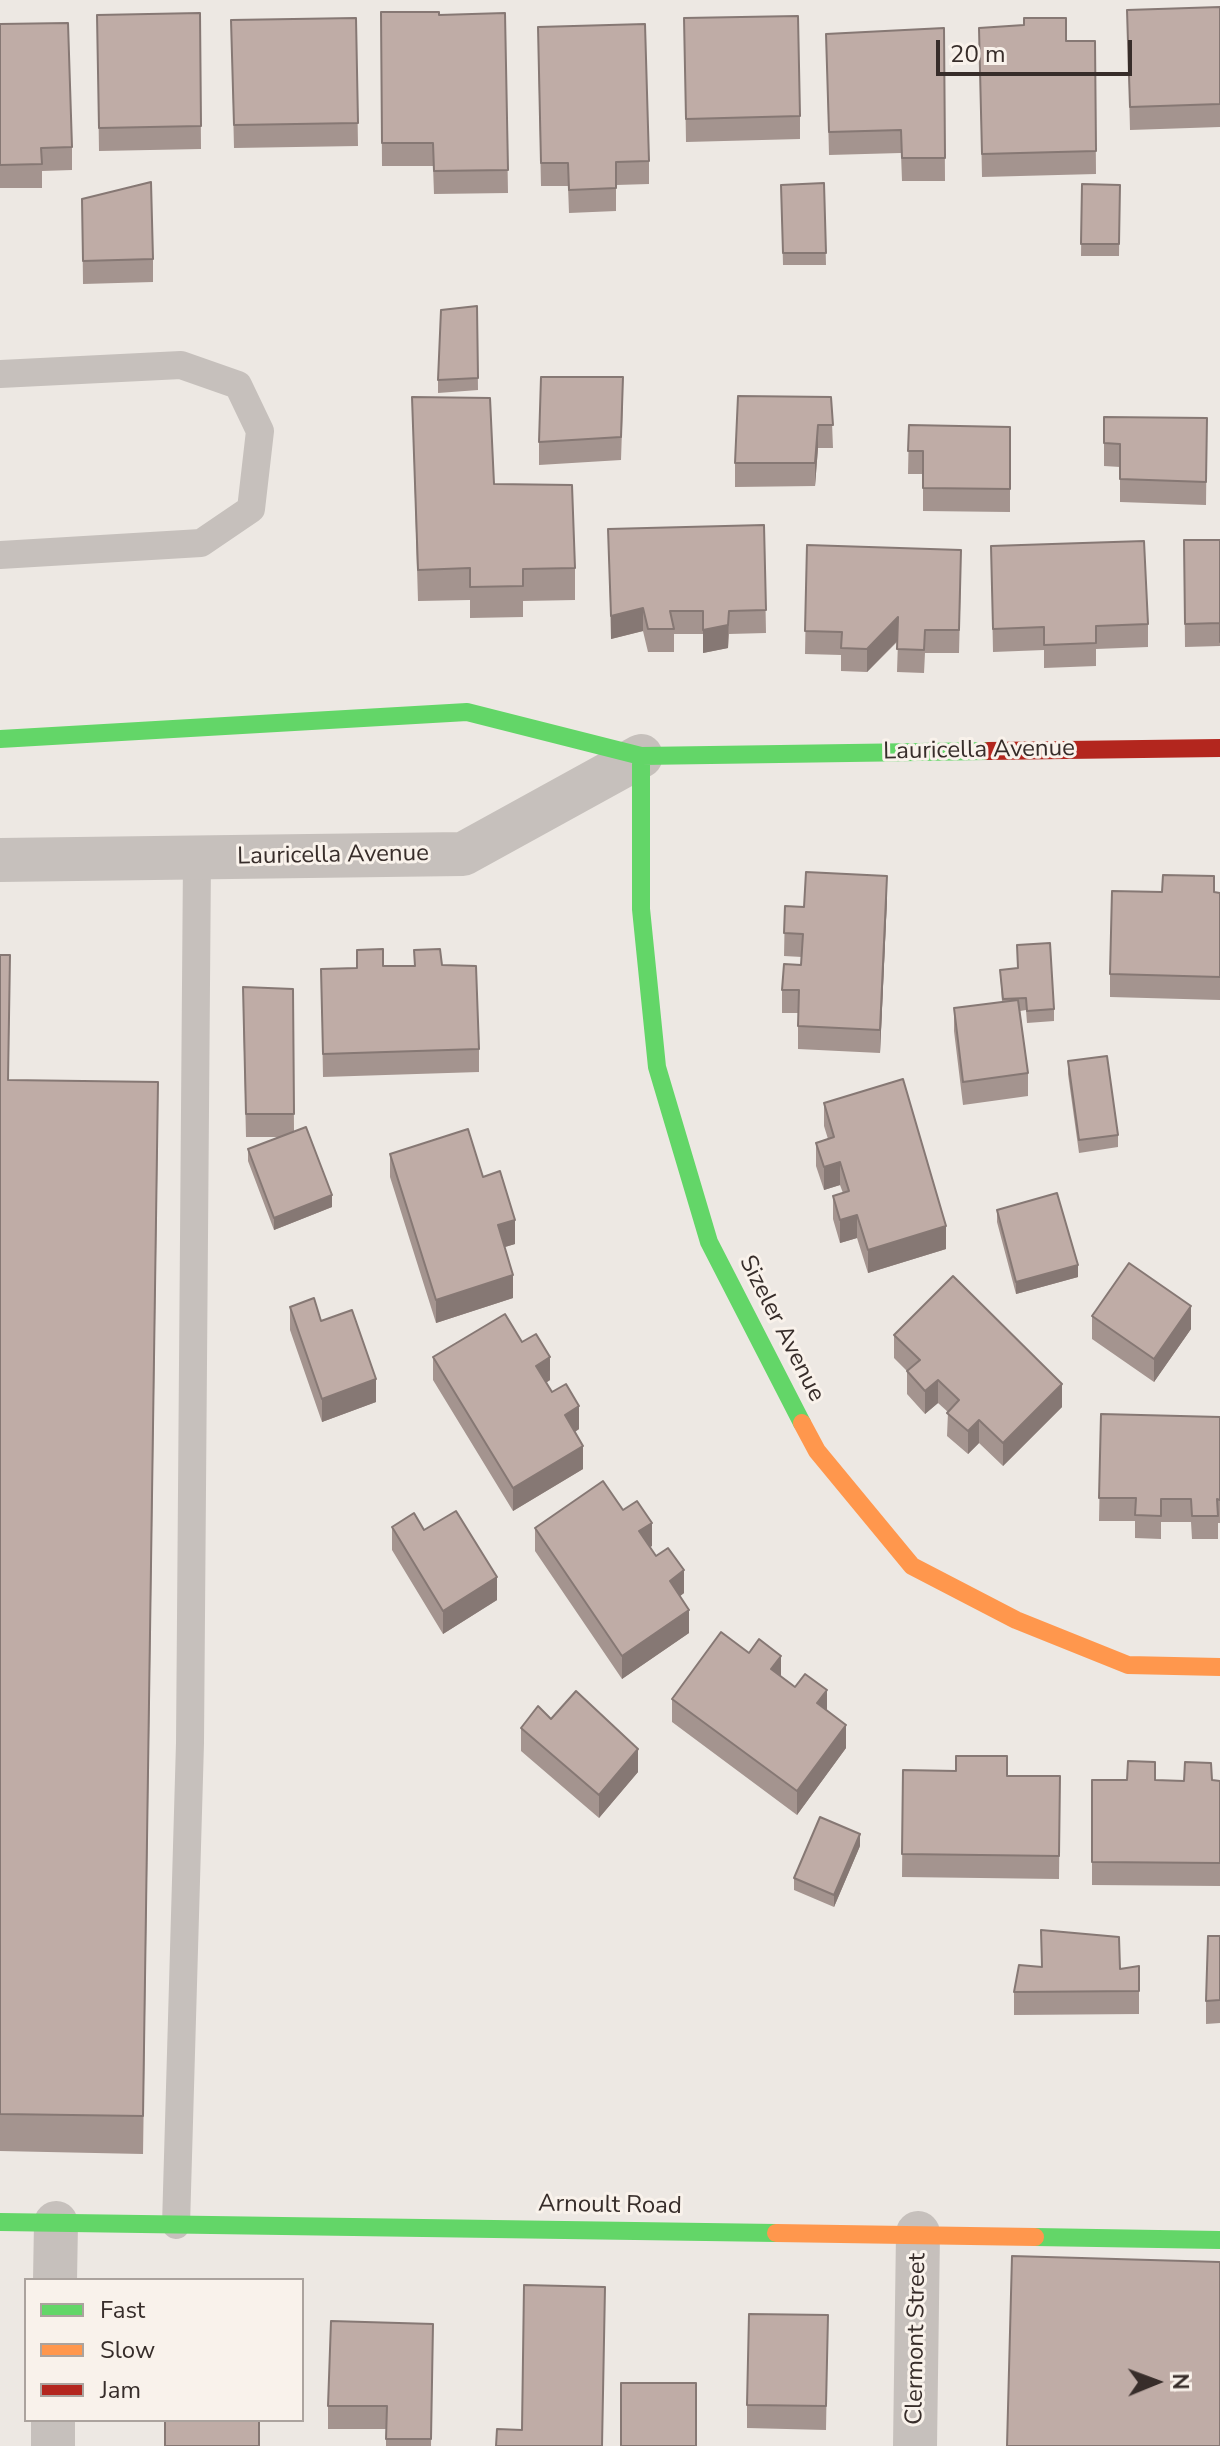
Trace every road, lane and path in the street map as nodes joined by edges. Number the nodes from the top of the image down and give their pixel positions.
1 (0, 374) edge
2 (0, 555) edge
3 (0, 739) edge
4 (1220, 748) edge
5 (641, 756) junction
6 (197, 858) junction
7 (0, 860) edge
8 (1220, 1667) edge
9 (0, 2222) edge
10 (56, 2223) junction
11 (176, 2225) junction
12 (918, 2233) junction
13 (1220, 2240) edge
14 (55, 2278) edge
15 (53, 2422) edge
16 (53, 2446) edge
17 (915, 2446) edge

1 - 2 lane
3 - 5 street, Lauricella Avenue
4 - 5 street, Lauricella Avenue
5 - 6 street, Lauricella Avenue
5 - 8 street, Sizeler Avenue
6 - 7 street, Lauricella Avenue
6 - 11 lane
9 - 10 street, Arnoult Road
10 - 11 street, Arnoult Road
10 - 14 street
11 - 12 street, Arnoult Road
12 - 13 street, Arnoult Road
12 - 17 street, Clermont Street
15 - 16 street

